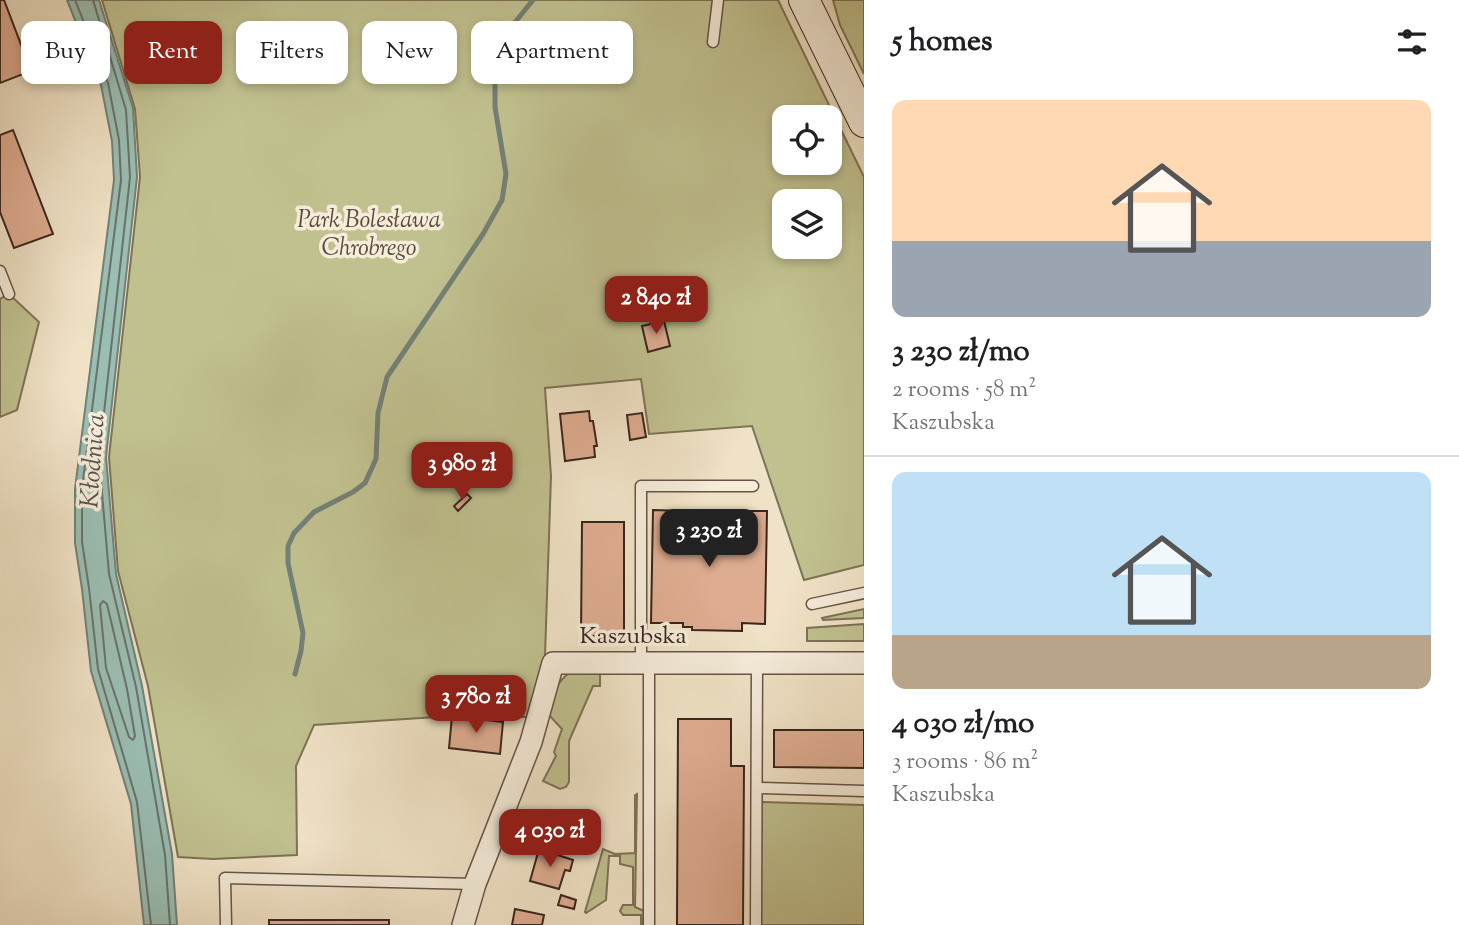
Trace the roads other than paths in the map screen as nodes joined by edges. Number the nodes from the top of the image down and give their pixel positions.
1 (718, 0) edge
2 (804, 0) edge
3 (713, 42) dead end
4 (864, 122) edge
5 (0, 271) edge
6 (9, 294) dead end
7 (753, 486) dead end
8 (864, 593) edge
9 (812, 604) dead end
10 (645, 663) junction
11 (757, 663) junction
12 (864, 663) edge
13 (758, 788) junction
14 (864, 791) edge
15 (475, 884) junction
16 (226, 925) edge
17 (463, 925) edge
18 (649, 925) edge
19 (757, 925) edge

1 - 3 lane
2 - 4 street
5 - 6 lane
7 - 10 lane
8 - 9 lane
10 - 11 street, Kaszubska
10 - 15 street, Kaszubska
10 - 18 lane
11 - 12 street, Kaszubska
11 - 13 lane
13 - 14 lane
13 - 19 lane
15 - 16 lane
15 - 17 street, Kaszubska

